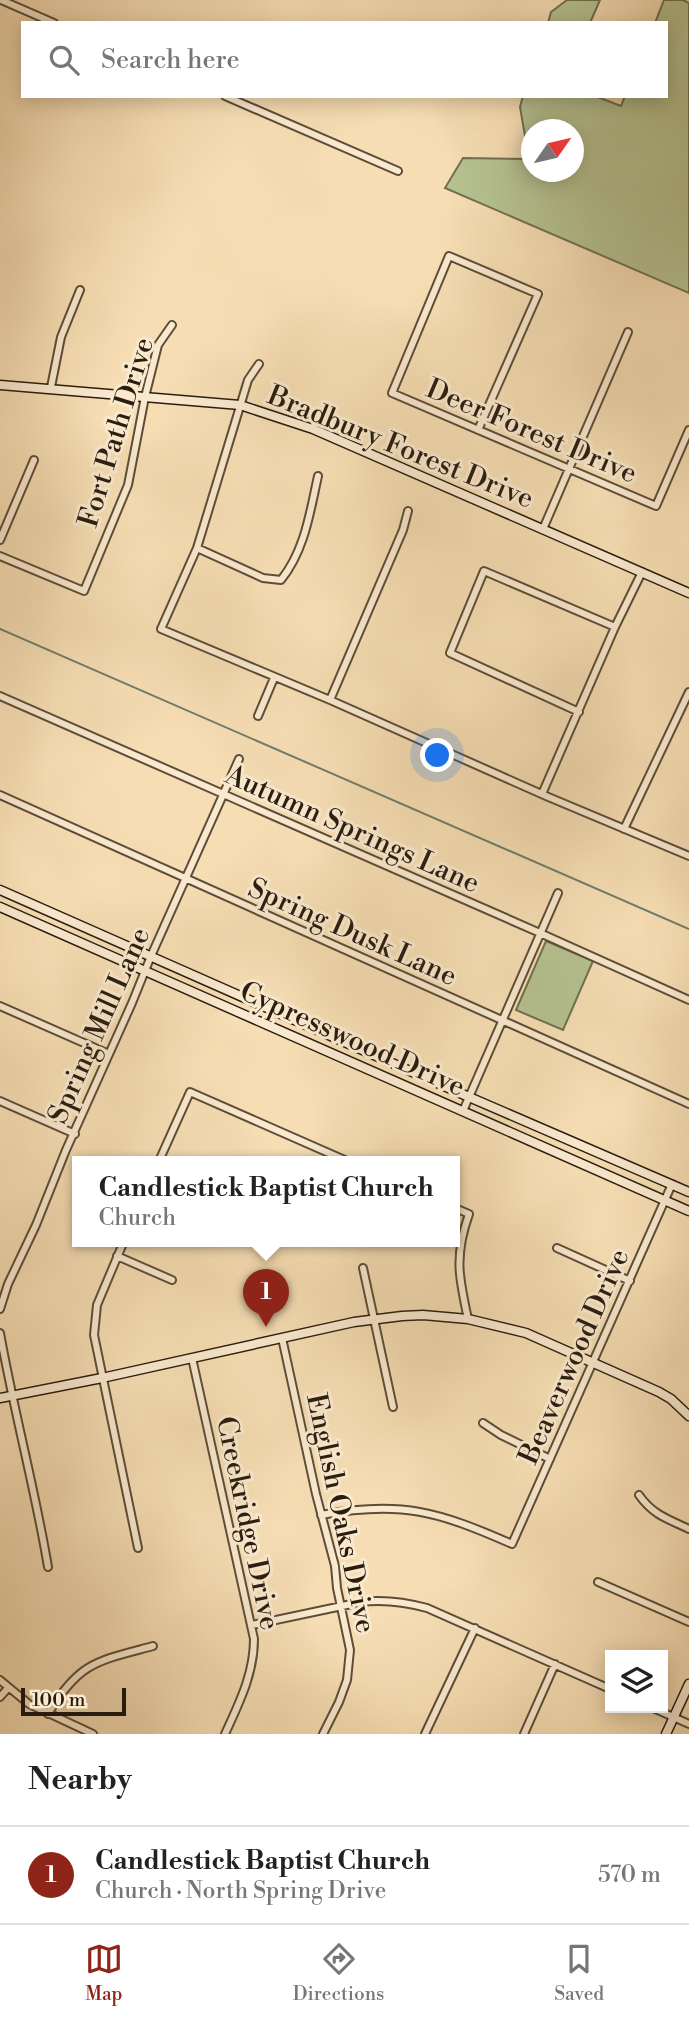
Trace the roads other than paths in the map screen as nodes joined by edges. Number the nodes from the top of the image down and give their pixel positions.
1 (1, 0) edge
2 (49, 21) edge
3 (230, 98) edge
4 (398, 171) dead end
5 (80, 290) dead end
6 (172, 325) dead end
7 (628, 332) dead end
8 (259, 364) dead end
9 (0, 384) edge
10 (54, 390) junction
11 (145, 397) junction
12 (240, 405) junction
13 (319, 414) dead end
14 (313, 429) junction
15 (478, 430) junction
16 (689, 430) edge
17 (34, 460) dead end
18 (569, 469) junction
19 (318, 476) dead end
20 (408, 511) dead end
21 (543, 529) junction
22 (0, 540) edge
23 (197, 548) junction
24 (0, 556) edge
25 (642, 572) junction
26 (689, 593) edge
27 (615, 626) junction
28 (274, 678) junction
29 (689, 692) edge
30 (0, 696) edge
31 (330, 700) junction
32 (579, 712) junction
33 (258, 716) dead end
34 (239, 759) dead end
35 (224, 794) junction
36 (542, 794) junction
37 (0, 795) edge
38 (625, 829) junction
39 (689, 856) edge
40 (187, 879) junction
41 (0, 890) edge
42 (558, 893) dead end
43 (0, 907) edge
44 (540, 933) junction
45 (150, 956) junction
46 (144, 971) junction
47 (689, 1000) edge
48 (0, 1006) edge
49 (503, 1021) junction
50 (310, 1026) junction
51 (304, 1042) junction
52 (109, 1055) junction
53 (469, 1097) junction
54 (0, 1101) edge
55 (689, 1104) edge
56 (463, 1111) junction
57 (75, 1134) junction
58 (161, 1156) edge
59 (336, 1156) edge
60 (672, 1184) junction
61 (689, 1192) edge
62 (664, 1200) junction
63 (460, 1210) edge
64 (689, 1211) edge
65 (121, 1247) edge
66 (557, 1248) dead end
67 (117, 1256) junction
68 (363, 1268) dead end
69 (172, 1280) dead end
70 (630, 1281) junction
71 (0, 1309) edge
72 (374, 1319) junction
73 (468, 1320) junction
74 (0, 1333) edge
75 (282, 1338) junction
76 (192, 1358) junction
77 (594, 1362) junction
78 (102, 1378) junction
79 (11, 1395) junction
80 (0, 1398) edge
81 (393, 1407) dead end
82 (689, 1416) edge
83 (483, 1423) dead end
84 (550, 1459) junction
85 (639, 1496) dead end
86 (321, 1515) junction
87 (689, 1529) edge
88 (138, 1548) dead end
89 (48, 1567) dead end
90 (598, 1582) dead end
91 (342, 1606) junction
92 (689, 1622) edge
93 (252, 1625) junction
94 (475, 1628) junction
95 (153, 1646) dead end
96 (555, 1664) junction
97 (0, 1680) edge
98 (689, 1684) edge
99 (605, 1687) edge
100 (8, 1688) junction
101 (0, 1697) edge
102 (665, 1713) edge
103 (48, 1714) junction
104 (674, 1717) junction
105 (689, 1724) edge
106 (93, 1734) edge
107 (225, 1734) edge
108 (323, 1734) edge
109 (425, 1734) edge
110 (524, 1734) edge
111 (666, 1734) edge

1 - 2 street
3 - 4 street
5 - 10 street
6 - 11 street, Fort Path Drive
7 - 18 street
8 - 12 street
9 - 10 main road, Bradbury Forest Drive
10 - 11 main road, Bradbury Forest Drive
11 - 12 main road, Bradbury Forest Drive
11 - 24 street, Fort Path Drive
12 - 14 main road, Bradbury Forest Drive
12 - 23 street
13 - 14 street
14 - 21 main road, Bradbury Forest Drive
15 - 15 street, Deer Forest Drive
15 - 18 street, Deer Forest Drive
16 - 18 street, Deer Forest Drive
17 - 22 street
18 - 21 street
19 - 23 street
20 - 31 street
21 - 25 main road, Bradbury Forest Drive
23 - 28 street
25 - 26 main road, Bradbury Forest Drive
25 - 27 street
27 - 32 street
27 - 32 street
28 - 31 street
28 - 33 street
29 - 38 street
30 - 35 street, Autumn Springs Lane
31 - 36 street
32 - 36 street
34 - 35 street, Spring Mill Lane
35 - 40 street, Spring Mill Lane
35 - 44 street, Autumn Springs Lane
36 - 38 street
37 - 40 street, Spring Dusk Lane
38 - 39 street
40 - 45 street, Spring Mill Lane
40 - 49 street, Spring Dusk Lane
41 - 45 main road, Cypresswood Drive
42 - 44 street
43 - 46 main road, Cypresswood Drive
44 - 47 street, Autumn Springs Lane
44 - 49 street
45 - 46 street, Spring Mill Lane
45 - 50 main road, Cypresswood Drive
46 - 51 main road, Cypresswood Drive
46 - 52 street, Spring Mill Lane
48 - 52 street
49 - 53 street
49 - 55 street, Spring Dusk Lane
50 - 51 main road
50 - 53 main road, Cypresswood Drive
51 - 56 main road, Cypresswood Drive
52 - 57 street, Spring Mill Lane
53 - 56 street
53 - 60 main road, Cypresswood Drive
54 - 57 street
56 - 62 main road, Cypresswood Drive
57 - 71 street, Spring Mill Lane
58 - 59 street
60 - 61 main road, Cypresswood Drive
60 - 62 street, Beaverwood Drive
62 - 64 main road, Cypresswood Drive
62 - 70 street, Beaverwood Drive
63 - 73 street
65 - 67 street
66 - 70 street
67 - 69 street
67 - 78 street
68 - 72 street
70 - 77 street, Beaverwood Drive
72 - 73 main road
72 - 75 main road
72 - 81 street
73 - 77 main road
74 - 79 street
75 - 76 main road
75 - 86 street, English Oaks Drive
76 - 78 main road
76 - 93 street, Creekridge Drive
77 - 82 main road
77 - 84 street, Beaverwood Drive
78 - 79 main road
78 - 88 street
79 - 80 main road
79 - 89 street
83 - 84 street
84 - 86 street, Beaverwood Drive
85 - 87 street
86 - 91 street, English Oaks Drive
90 - 92 street
91 - 93 street
91 - 94 street
91 - 108 street, English Oaks Drive
93 - 107 street, Creekridge Drive
94 - 96 street
94 - 109 street
95 - 103 street
96 - 99 street
96 - 110 street
97 - 100 street
98 - 104 main road
100 - 101 street
100 - 103 street
102 - 104 street
103 - 106 street
104 - 105 street
104 - 111 main road

